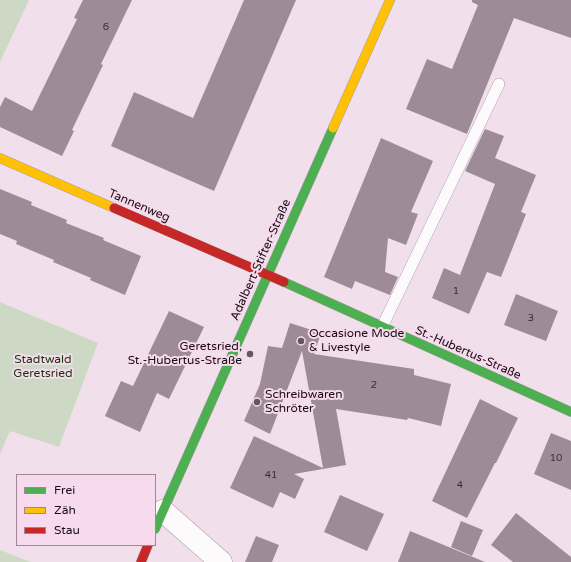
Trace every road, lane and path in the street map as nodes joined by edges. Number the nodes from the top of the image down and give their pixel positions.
1 (390, 0) edge
2 (498, 84) dead end
3 (0, 158) edge
4 (268, 275) junction
5 (382, 327) junction
6 (571, 412) edge
7 (159, 520) edge
8 (148, 546) edge
9 (141, 562) edge
10 (221, 562) edge

1 - 4 street, Adalbert-Stifter-Straße
2 - 5 lane
3 - 4 street, Tannenweg
4 - 5 street, St.-Hubertus-Straße
4 - 7 street, Adalbert-Stifter-Straße
5 - 6 street, St.-Hubertus-Straße
7 - 10 street
8 - 9 street

